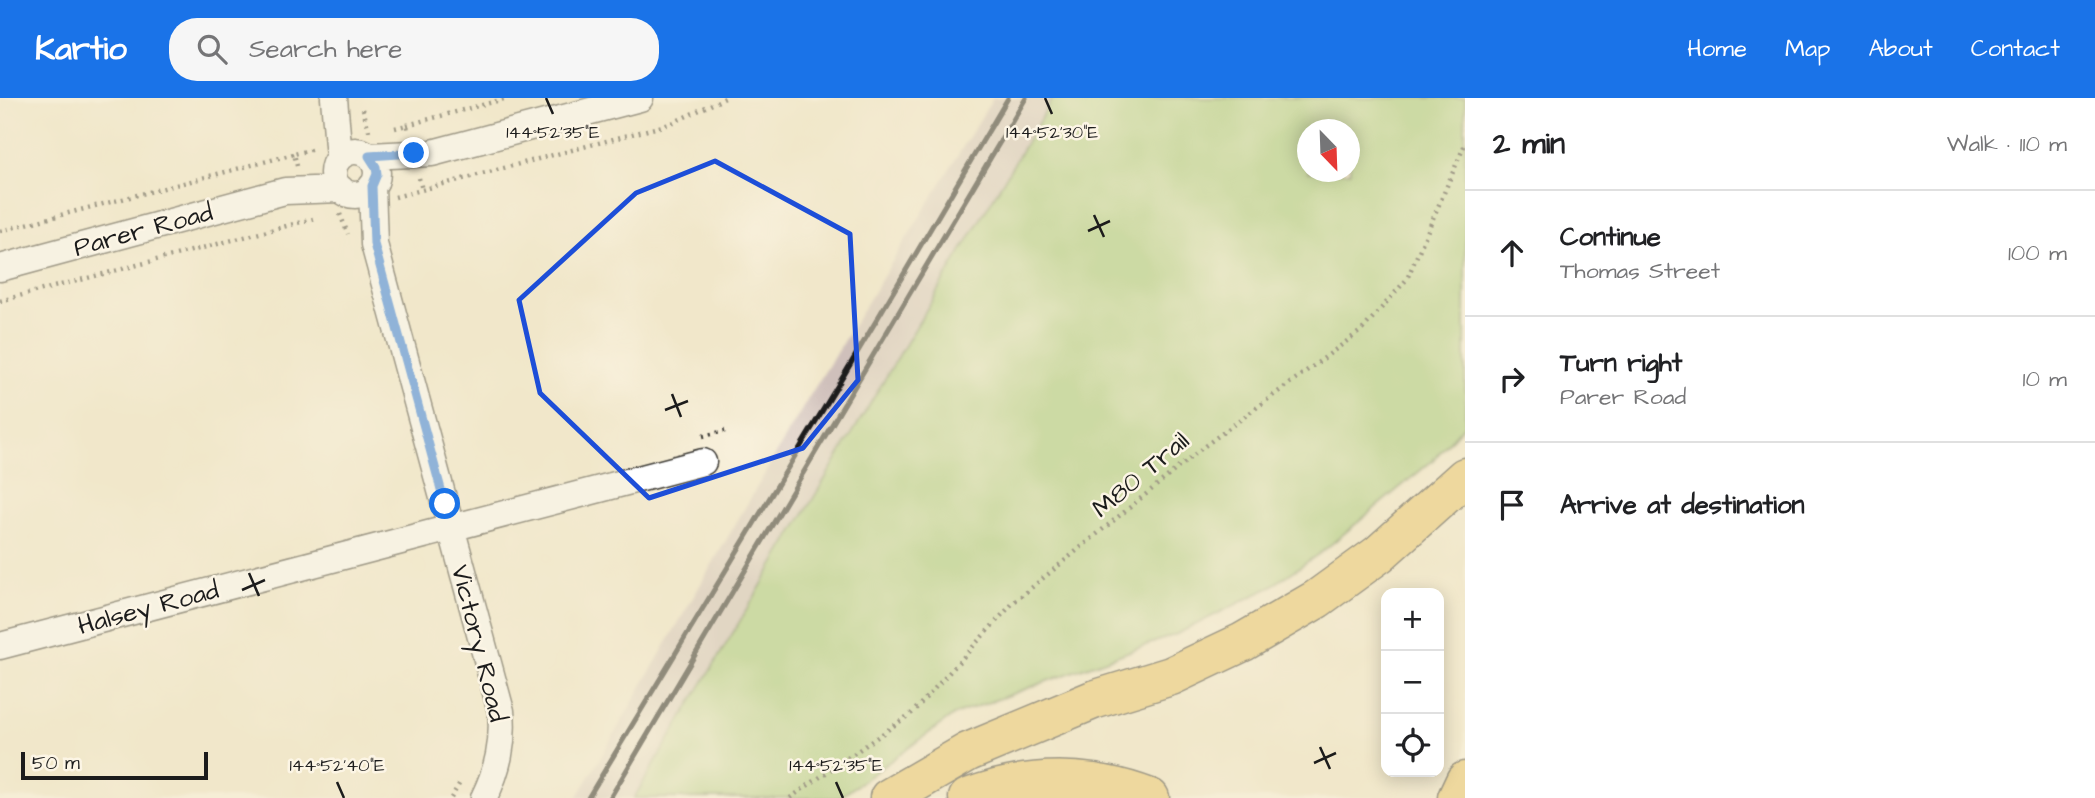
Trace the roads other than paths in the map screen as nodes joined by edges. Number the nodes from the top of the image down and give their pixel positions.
1 (334, 98) edge
2 (640, 98) edge
3 (355, 172) junction
4 (0, 268) edge
5 (703, 462) dead end
6 (1465, 477) edge
7 (452, 528) junction
8 (0, 646) edge
9 (1465, 781) edge
10 (484, 798) edge
11 (889, 798) edge
12 (968, 798) edge
13 (1150, 798) edge
14 (1458, 798) edge

1 - 3 street, Victory Road
2 - 3 street, Parer Road
3 - 4 street, Parer Road
3 - 7 street, Victory Road
5 - 7 street, Halsey Road
6 - 11 highway
7 - 8 street, Halsey Road
7 - 10 street, Victory Road
9 - 14 highway
12 - 13 highway

